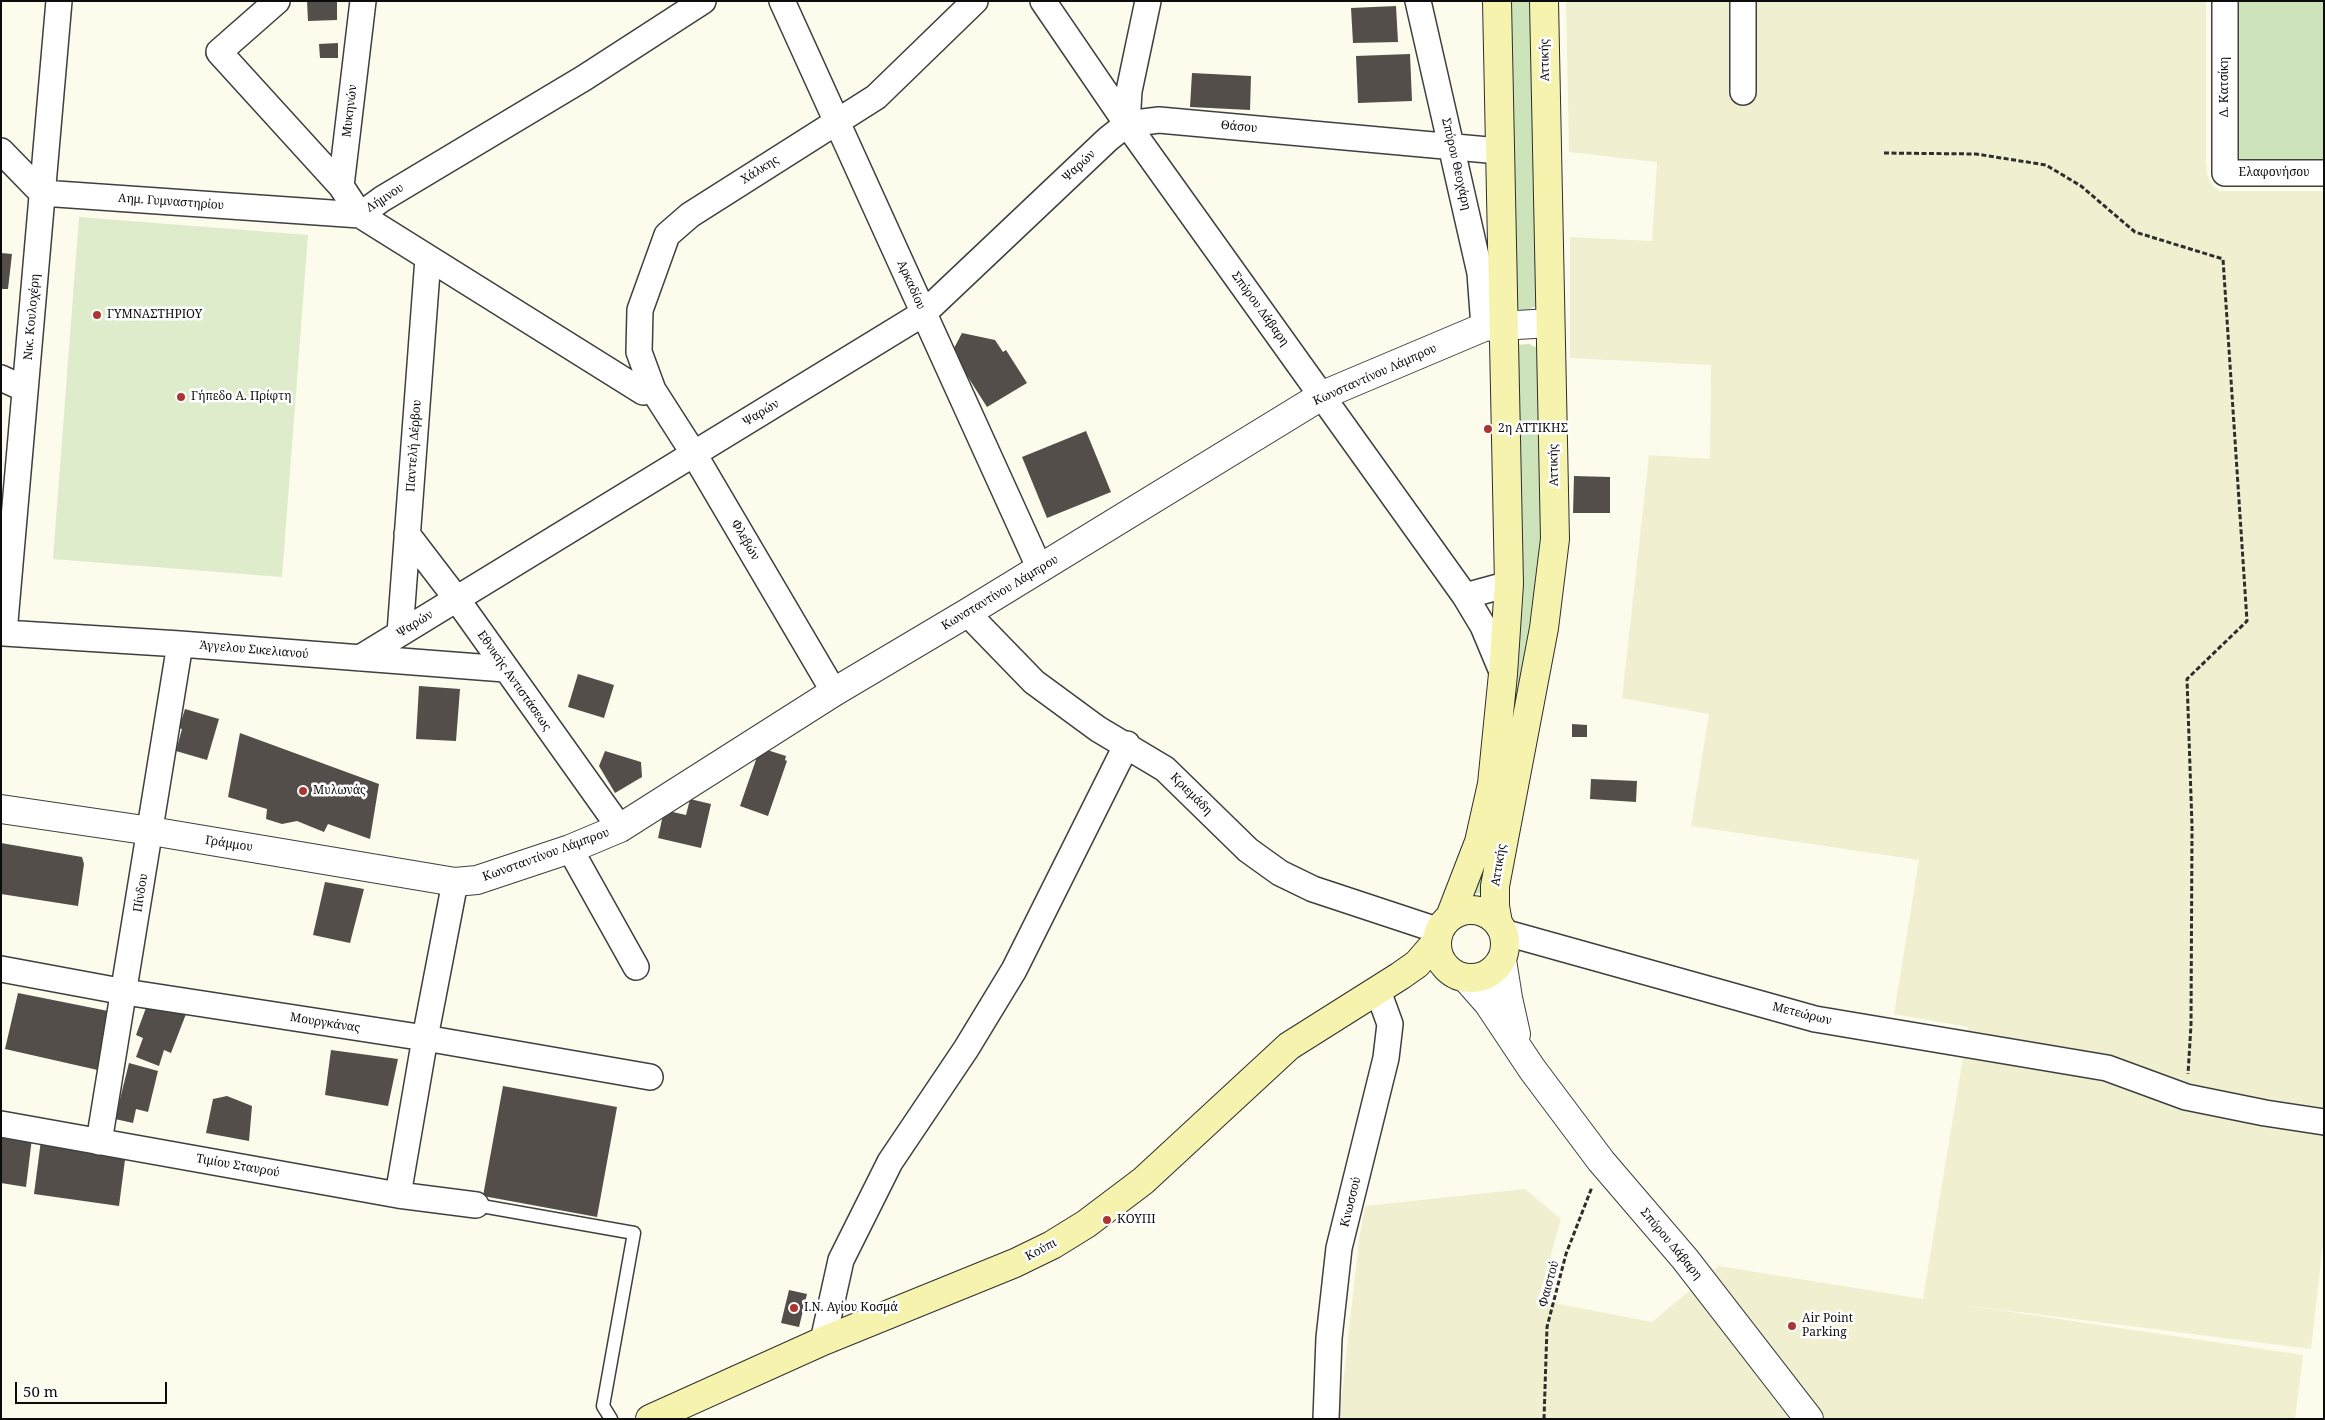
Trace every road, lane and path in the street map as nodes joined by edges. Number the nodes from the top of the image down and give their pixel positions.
1 (59, 1) edge
2 (277, 1) edge
3 (363, 1) edge
4 (703, 1) edge
5 (782, 1) edge
6 (975, 1) edge
7 (1043, 1) edge
8 (1148, 1) edge
9 (1418, 1) edge
10 (1497, 1) edge
11 (1544, 1) edge
12 (1742, 1) edge
13 (2225, 1) edge
14 (1743, 92) dead end
15 (837, 122) junction
16 (1127, 124) junction
17 (1452, 146) junction
18 (1, 151) edge
19 (1499, 151) junction
20 (1884, 153) dead end
21 (2225, 173) joint
22 (2324, 173) edge
23 (341, 186) junction
24 (42, 194) junction
25 (360, 215) junction
26 (428, 258) junction
27 (924, 313) junction
28 (1550, 323) junction
29 (1494, 326) junction
30 (1, 378) edge
31 (25, 388) junction
32 (653, 390) junction
33 (1323, 395) junction
34 (11, 438) edge
35 (694, 454) junction
36 (407, 534) junction
37 (1040, 569) junction
38 (1509, 584) junction
39 (1465, 596) junction
40 (456, 598) junction
41 (967, 613) junction
42 (4, 633) joint
43 (400, 633) junction
44 (180, 644) junction
45 (360, 658) junction
46 (505, 669) junction
47 (1503, 674) junction
48 (834, 692) junction
49 (1126, 744) junction
50 (1, 809) edge
51 (620, 828) junction
52 (151, 831) junction
53 (570, 849) junction
54 (455, 882) junction
55 (1501, 927) junction
56 (1442, 930) junction
57 (1502, 960) junction
58 (636, 967) dead end
59 (1, 969) edge
60 (1461, 977) junction
61 (1378, 991) junction
62 (124, 992) junction
63 (425, 1038) junction
64 (1532, 1070) junction
65 (650, 1077) dead end
66 (2186, 1097) junction
67 (2324, 1122) edge
68 (1, 1124) edge
69 (100, 1142) junction
70 (1601, 1161) junction
71 (398, 1195) junction
72 (476, 1205) joint
73 (823, 1340) junction
74 (612, 1419) edge
75 (650, 1419) edge
76 (1326, 1419) edge
77 (1544, 1419) edge
78 (1809, 1419) edge

1 - 24 street, Νικ. Κουλοχέρη
2 - 23 street
3 - 23 street, Μυκηνών
4 - 25 street, Λήμνου
5 - 15 street, Αρκαδίου
6 - 15 street, Χάλκης
7 - 16 street
8 - 16 street
9 - 17 street, Σπύρου Θεοχάρη
10 - 19 main road, Αττικής
11 - 28 main road, Αττικής
12 - 14 street
13 - 21 street, Δ. Κατσίκη
15 - 27 street, Αρκαδίου
15 - 32 street, Χάλκης
16 - 17 street, Θάσου
16 - 27 street, Ψαρών
16 - 33 street, Σπύρου Δάβαρη
17 - 19 street, Θάσου
17 - 29 street, Σπύρου Θεοχάρη
18 - 24 street
19 - 29 main road, Αττικής
20 - 66 path
21 - 22 street, Ελαφονήσου
23 - 25 street
24 - 25 street, Αημ. Γυμναστηρίου
24 - 31 street, Νικ. Κουλοχέρη
25 - 26 street, Λήμνου
26 - 32 street, Λήμνου
26 - 36 street, Παντελή Δέρβου
27 - 35 street, Ψαρών
27 - 37 street, Αρκαδίου
28 - 29 street, Κωνσταντίνου Λάμπρου
28 - 55 main road, Αττικής
29 - 33 street, Κωνσταντίνου Λάμπρου
29 - 38 main road, Αττικής
30 - 31 street
31 - 34 street, Νικ. Κουλοχέρη
32 - 35 street, Φλεβών
33 - 37 street, Κωνσταντίνου Λάμπρου
33 - 39 street, Σπύρου Δάβαρη
34 - 42 street, Νικ. Κουλοχέρη
35 - 40 street, Ψαρών
35 - 48 street, Φλεβών
36 - 40 street, Εθνικής Αντιστάσεως
36 - 43 street, Παντελή Δέρβου
37 - 41 street, Κωνσταντίνου Λάμπρου
38 - 39 street
38 - 47 main road, Αττικής
39 - 47 street, Σπύρου Δάβαρη
40 - 43 street, Ψαρών
40 - 46 street, Εθνικής Αντιστάσεως
41 - 48 street, Κωνσταντίνου Λάμπρου
41 - 49 street, Κριεμάδη
42 - 44 street, Άγγελου Σικελιανού
43 - 45 street, Ψαρών
44 - 45 street, Άγγελου Σικελιανού
44 - 52 street, Πίνδου
45 - 46 street, Άγγελου Σικελιανού
46 - 51 street, Εθνικής Αντιστάσεως
47 - 56 main road, Αττικής
48 - 51 street, Κωνσταντίνου Λάμπρου
49 - 56 street, Κριεμάδη
49 - 73 street
50 - 52 street, Γράμμου
51 - 53 street, Κωνσταντίνου Λάμπρου
52 - 54 street, Γράμμου
52 - 62 street, Πίνδου
53 - 54 street, Κωνσταντίνου Λάμπρου
53 - 58 street
54 - 63 street
55 - 56 main road
55 - 57 main road
55 - 66 street, Μετεώρων
56 - 60 main road
56 - 61 main road
57 - 60 main road
57 - 64 street, Σπύρου Δάβαρη
59 - 62 street, Μουργκάνας
60 - 61 main road
60 - 64 street, Σπύρου Δάβαρη
61 - 73 main road, Κούπι
61 - 76 street, Κνωσσού
62 - 63 street, Μουργκάνας
62 - 69 street, Πίνδου
63 - 65 street, Μουργκάνας
63 - 71 street
64 - 70 street, Σπύρου Δάβαρη
66 - 67 street, Μετεώρων
68 - 69 street, Τιμίου Σταυρού
69 - 71 street, Τιμίου Σταυρού
70 - 77 path, Φαιστού
70 - 78 street, Σπύρου Δάβαρη
71 - 72 street, Τιμίου Σταυρού
72 - 74 lane
73 - 75 main road, Κούπι

